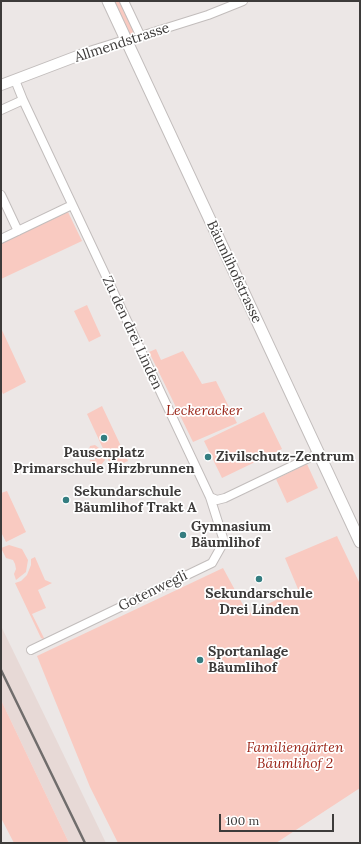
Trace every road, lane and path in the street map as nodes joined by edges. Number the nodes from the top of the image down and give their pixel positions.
1 (108, 1) edge
2 (124, 1) edge
3 (243, 1) edge
4 (228, 4) edge
5 (141, 37) junction
6 (125, 42) junction
7 (15, 80) junction
8 (1, 85) edge
9 (23, 100) junction
10 (1, 110) edge
11 (1, 195) edge
12 (72, 205) junction
13 (18, 231) junction
14 (1, 239) edge
15 (319, 453) junction
16 (210, 497) junction
17 (360, 542) edge
18 (31, 650) dead end

1 - 6 main road, Bäumlihofstrasse
2 - 5 street
3 - 4 street, Allmendstrasse
4 - 5 street, Allmendstrasse
5 - 6 street, Allmendstrasse
6 - 7 street, Allmendstrasse
6 - 15 main road, Bäumlihofstrasse
7 - 8 street, Allmendstrasse
7 - 9 street, Zu den drei Linden
9 - 10 street
9 - 12 street, Zu den drei Linden
11 - 13 street
12 - 13 street
12 - 16 street, Zu den drei Linden
13 - 14 street
15 - 16 street
15 - 17 main road, Bäumlihofstrasse
16 - 18 street, Gotenwegli

